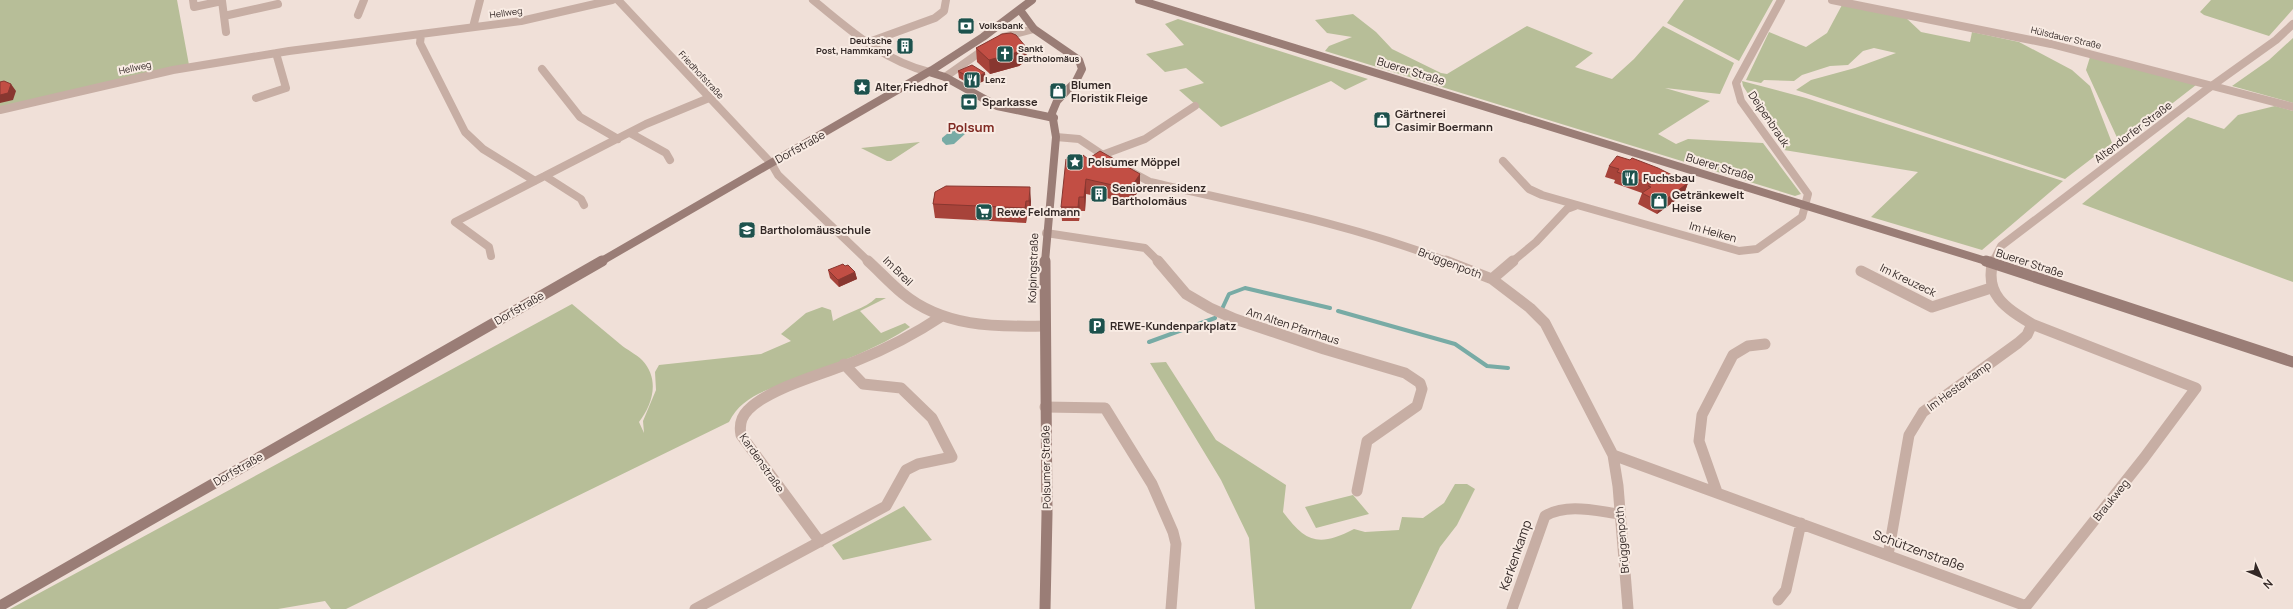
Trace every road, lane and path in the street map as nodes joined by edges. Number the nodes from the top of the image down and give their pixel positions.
1 (193, 0) edge
2 (223, 0) edge
3 (364, 0) edge
4 (480, 0) edge
5 (612, 0) edge
6 (618, 0) edge
7 (813, 0) edge
8 (946, 0) edge
9 (1032, 0) edge
10 (1139, 0) edge
11 (1781, 0) edge
12 (1832, 0) edge
13 (278, 4) dead end
14 (1020, 10) junction
15 (358, 15) dead end
16 (224, 16) junction
17 (2293, 24) edge
18 (473, 27) junction
19 (1034, 29) junction
20 (226, 32) dead end
21 (421, 35) junction
22 (869, 42) junction
23 (276, 53) junction
24 (542, 69) dead end
25 (930, 72) junction
26 (945, 77) junction
27 (2214, 86) junction
28 (256, 98) dead end
29 (709, 98) junction
30 (1195, 106) dead end
31 (2293, 107) edge
32 (0, 110) edge
33 (1054, 118) junction
34 (630, 133) junction
35 (1056, 137) junction
36 (618, 139) junction
37 (1102, 155) junction
38 (670, 160) dead end
39 (1503, 161) dead end
40 (770, 163) junction
41 (545, 176) junction
42 (535, 181) junction
43 (584, 205) dead end
44 (1576, 206) junction
45 (1806, 206) junction
46 (1046, 233) junction
47 (491, 256) dead end
48 (1992, 263) junction
49 (1861, 271) dead end
50 (1492, 279) junction
51 (1991, 288) junction
52 (942, 316) junction
53 (2032, 324) junction
54 (1044, 326) junction
55 (1765, 344) dead end
56 (2293, 362) edge
57 (844, 364) junction
58 (1045, 407) junction
59 (1613, 455) junction
60 (1357, 491) dead end
61 (1717, 492) junction
62 (1620, 514) junction
63 (1801, 523) junction
64 (820, 542) junction
65 (1888, 554) junction
66 (1778, 600) dead end
67 (0, 606) edge
68 (2025, 608) edge
69 (695, 609) edge
70 (1045, 609) edge
71 (1171, 609) edge
72 (1512, 609) edge
73 (1628, 609) edge

1 - 2 street
2 - 16 street
3 - 15 street
4 - 18 street, Hellweg
5 - 18 street, Hellweg
6 - 29 street, Friedhofstraße
7 - 22 street
8 - 22 street
9 - 14 main road, Dorfstraße
10 - 45 main road, Buerer Straße
11 - 45 street, Deipenbrauk
12 - 27 street, Hülsdauer Straße
13 - 16 street
14 - 19 main road, Kolpingstraße
14 - 25 main road, Dorfstraße
16 - 20 street
17 - 27 street, Altendorfer Straße
18 - 21 street, Hellweg
19 - 26 street
19 - 33 main road, Kolpingstraße
21 - 23 street, Hellweg
21 - 42 street
22 - 25 street
23 - 28 street
23 - 32 street, Hellweg
24 - 36 street
25 - 26 main road
25 - 40 main road, Dorfstraße
26 - 33 main road
27 - 31 street, Hülsdauer Straße
27 - 48 street, Altendorfer Straße
29 - 34 street
29 - 40 street, Friedhofstraße
30 - 37 street
33 - 35 main road, Kolpingstraße
34 - 36 street
34 - 38 street
35 - 37 street, Brüggenpoth
35 - 46 main road, Kolpingstraße
36 - 41 street
37 - 50 street, Brüggenpoth
39 - 44 street, Im Heiken
40 - 52 street, Im Breil
40 - 67 main road, Dorfstraße
41 - 42 street
41 - 43 street
42 - 47 street
44 - 45 street, Im Heiken
44 - 50 street
45 - 48 main road, Buerer Straße
46 - 54 main road, Kolpingstraße
46 - 60 street, Am Alten Pfarrhaus
48 - 51 street
48 - 56 main road, Buerer Straße
49 - 51 street, Im Kreuzeck
50 - 59 street, Brüggenpoth
51 - 53 street
52 - 54 street, Im Breil
52 - 57 street, Kardenstraße
53 - 65 street, Im Hesterkamp
53 - 68 street, Braukweg
54 - 58 main road, Polsumer Straße
55 - 61 street
57 - 64 street, Kardenstraße
57 - 64 street
58 - 70 main road, Polsumer Straße
58 - 71 street
59 - 61 street, Schützenstraße
59 - 62 street, Brüggenpoth
61 - 63 street, Schützenstraße
62 - 72 street, Kerkenkamp
62 - 73 street, Brüggenpoth
63 - 65 street, Schützenstraße
63 - 66 street
64 - 69 street
65 - 68 street, Schützenstraße

